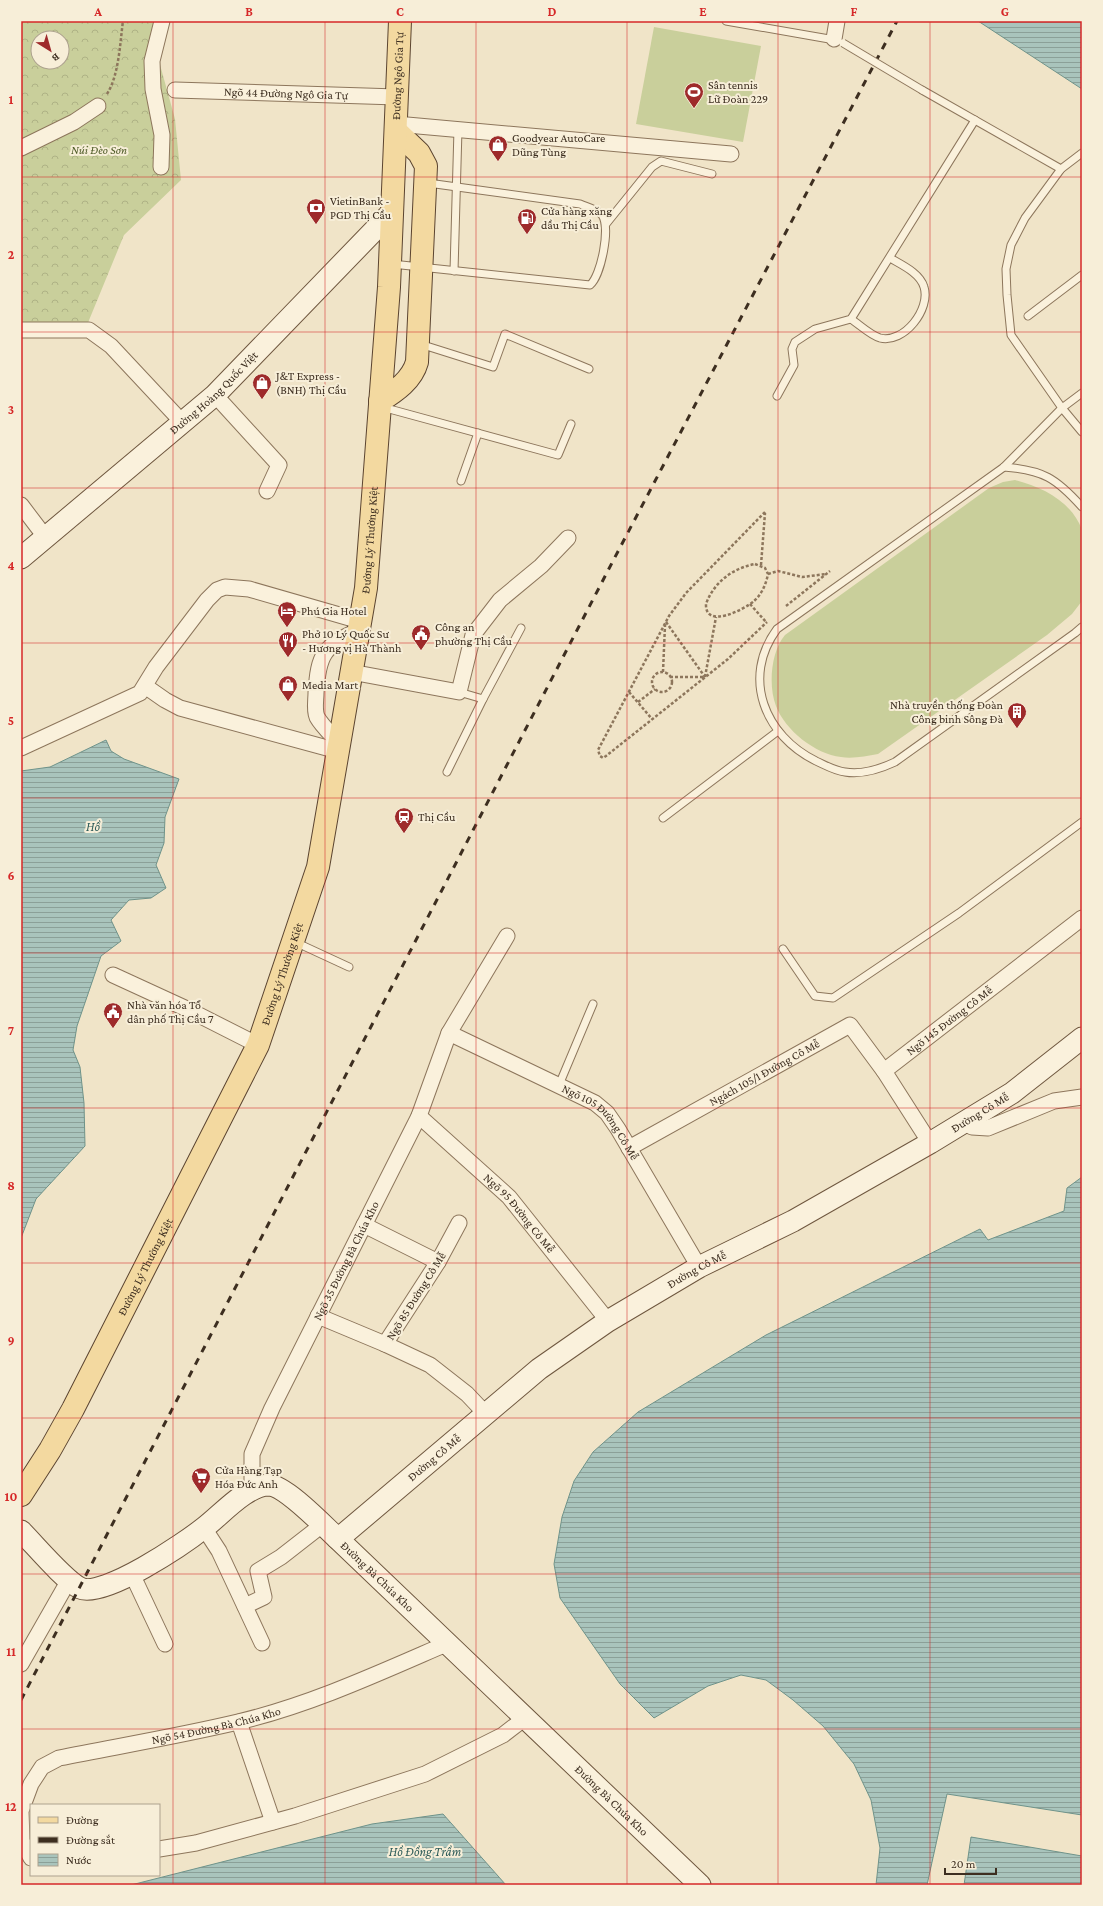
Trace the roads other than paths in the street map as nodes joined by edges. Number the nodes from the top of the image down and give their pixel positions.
1 (162, 21) edge
2 (400, 21) edge
3 (726, 21) edge
4 (837, 21) edge
5 (838, 41) junction
6 (175, 90) dead end
7 (397, 97) junction
8 (98, 106) road end
9 (975, 120) junction
10 (396, 128) junction
11 (458, 129) junction
12 (21, 148) edge
13 (1082, 153) edge
14 (731, 154) dead end
15 (161, 167) dead end
16 (1061, 170) junction
17 (712, 174) dead end
18 (426, 183) junction
19 (456, 187) junction
20 (392, 212) junction
21 (606, 224) junction
22 (890, 258) junction
23 (390, 264) junction
24 (422, 267) junction
25 (454, 271) junction
26 (1082, 275) edge
27 (1028, 316) dead end
28 (851, 319) junction
29 (21, 330) edge
30 (418, 344) junction
31 (589, 369) dead end
32 (1082, 393) edge
33 (215, 395) junction
34 (777, 396) dead end
35 (380, 404) junction
36 (1062, 408) junction
37 (183, 423) junction
38 (570, 424) dead end
39 (1082, 432) edge
40 (478, 433) junction
41 (1004, 467) junction
42 (461, 481) dead end
43 (267, 491) dead end
44 (21, 505) edge
45 (1082, 507) edge
46 (46, 538) junction
47 (568, 538) dead end
48 (21, 558) edge
49 (360, 625) junction
50 (1082, 626) edge
51 (521, 628) dead end
52 (351, 672) junction
53 (145, 686) junction
54 (459, 692) junction
55 (483, 699) junction
56 (778, 731) junction
57 (338, 747) junction
58 (21, 748) edge
59 (447, 772) dead end
60 (663, 818) dead end
61 (1082, 822) edge
62 (1082, 918) edge
63 (507, 936) dead end
64 (293, 941) junction
65 (783, 949) dead end
66 (349, 967) dead end
67 (113, 975) dead end
68 (593, 1004) dead end
69 (449, 1033) junction
70 (1082, 1038) edge
71 (258, 1045) junction
72 (884, 1071) junction
73 (559, 1086) junction
74 (1082, 1096) edge
75 (418, 1116) junction
76 (962, 1122) junction
77 (930, 1143) junction
78 (629, 1148) junction
79 (459, 1223) dead end
80 (364, 1225) junction
81 (438, 1262) junction
82 (699, 1267) junction
83 (318, 1316) junction
84 (608, 1321) junction
85 (385, 1344) junction
86 (485, 1413) junction
87 (252, 1488) junction
88 (21, 1495) edge
89 (322, 1525) junction
90 (204, 1528) junction
91 (21, 1531) edge
92 (338, 1539) junction
93 (132, 1574) junction
94 (69, 1580) junction
95 (245, 1606) junction
96 (262, 1643) dead end
97 (165, 1644) dead end
98 (446, 1644) junction
99 (21, 1664) edge
100 (525, 1718) junction
101 (239, 1722) junction
102 (273, 1822) junction
103 (22, 1826) edge
104 (160, 1849) edge
105 (30, 1856) edge
106 (700, 1885) edge

1 - 15 street
2 - 7 main road, Đường Ngô Gia Tự
3 - 5 lane
4 - 5 street
5 - 9 lane, bridge
6 - 7 street, Ngõ 44 Đường Ngô Gia Tự
7 - 10 main road, Đường Ngô Gia Tự
8 - 12 street
9 - 16 lane
9 - 22 lane
10 - 11 street
10 - 18 main road, Đường Ngô Gia Tự
10 - 20 main road, Đường Ngô Gia Tự
11 - 14 street
11 - 19 lane
13 - 16 lane
16 - 36 lane
17 - 21 lane
18 - 19 lane
18 - 24 main road, Đường Ngô Gia Tự
19 - 21 lane
19 - 25 lane
20 - 23 main road, Đường Lý Thường Kiệt
20 - 33 street, Đường Hoàng Quốc Việt
21 - 25 lane
22 - 28 lane
22 - 28 lane
23 - 24 lane
23 - 35 main road, Đường Lý Thường Kiệt
24 - 25 lane
24 - 30 main road
26 - 27 lane
28 - 34 lane
29 - 37 street
30 - 31 lane
30 - 35 main road
32 - 36 lane
33 - 37 street, Đường Hoàng Quốc Việt
33 - 43 street
35 - 40 lane
35 - 49 main road, Đường Lý Thường Kiệt
36 - 39 lane
36 - 41 lane
37 - 46 street, Đường Hoàng Quốc Việt
38 - 40 lane
40 - 42 lane
41 - 45 lane
41 - 56 lane
44 - 46 street
46 - 48 street, Đường Hoàng Quốc Việt
47 - 54 street
49 - 52 main road, Đường Lý Thường Kiệt
49 - 53 street
49 - 57 street
50 - 56 lane
51 - 55 lane
52 - 54 street
52 - 57 main road, Đường Lý Thường Kiệt
53 - 57 street
53 - 58 street
54 - 55 lane
55 - 59 lane
56 - 60 lane
57 - 64 main road, Đường Lý Thường Kiệt
61 - 65 lane
62 - 72 street, Ngõ 145 Đường Cô Mễ
63 - 69 street, Ngõ 35 Đường Bà Chúa Kho
64 - 66 lane
64 - 71 main road, Đường Lý Thường Kiệt
67 - 71 street
68 - 73 lane
69 - 73 street, Ngõ 105 Đường Cô Mễ
69 - 75 street, Ngõ 35 Đường Bà Chúa Kho
70 - 76 street, Đường Cô Mễ
71 - 88 main road, Đường Lý Thường Kiệt
72 - 77 street
72 - 78 street, Ngách 105/1 Đường Cô Mễ
73 - 78 street, Ngõ 105 Đường Cô Mễ
74 - 76 street
75 - 80 street, Ngõ 35 Đường Bà Chúa Kho
75 - 84 street, Ngõ 95 Đường Cô Mễ
76 - 77 street, Đường Cô Mễ
77 - 82 street, Đường Cô Mễ
78 - 82 street, Ngõ 105 Đường Cô Mễ
79 - 81 street, Ngõ 85 Đường Cô Mễ
80 - 81 street
80 - 83 street, Ngõ 35 Đường Bà Chúa Kho
81 - 85 street, Ngõ 85 Đường Cô Mễ
82 - 84 street, Đường Cô Mễ
83 - 85 street
83 - 87 street, Ngõ 35 Đường Bà Chúa Kho
84 - 86 street, Đường Cô Mễ
85 - 86 street, Ngõ 85 Đường Cô Mễ
86 - 92 street, Đường Cô Mễ
87 - 89 street, Đường Bà Chúa Kho
87 - 90 street
89 - 92 street, Đường Bà Chúa Kho
89 - 95 street
90 - 93 street
90 - 95 street
91 - 94 street
92 - 98 street, Đường Bà Chúa Kho
93 - 94 street
93 - 97 street
94 - 99 street
95 - 96 street
98 - 100 street, Đường Bà Chúa Kho
98 - 101 street, Ngõ 54 Đường Bà Chúa Kho
100 - 102 street
100 - 106 street, Đường Bà Chúa Kho
101 - 102 street
101 - 103 street, Ngõ 54 Đường Bà Chúa Kho
102 - 104 street
103 - 105 street, Ngõ 54 Đường Bà Chúa Kho

